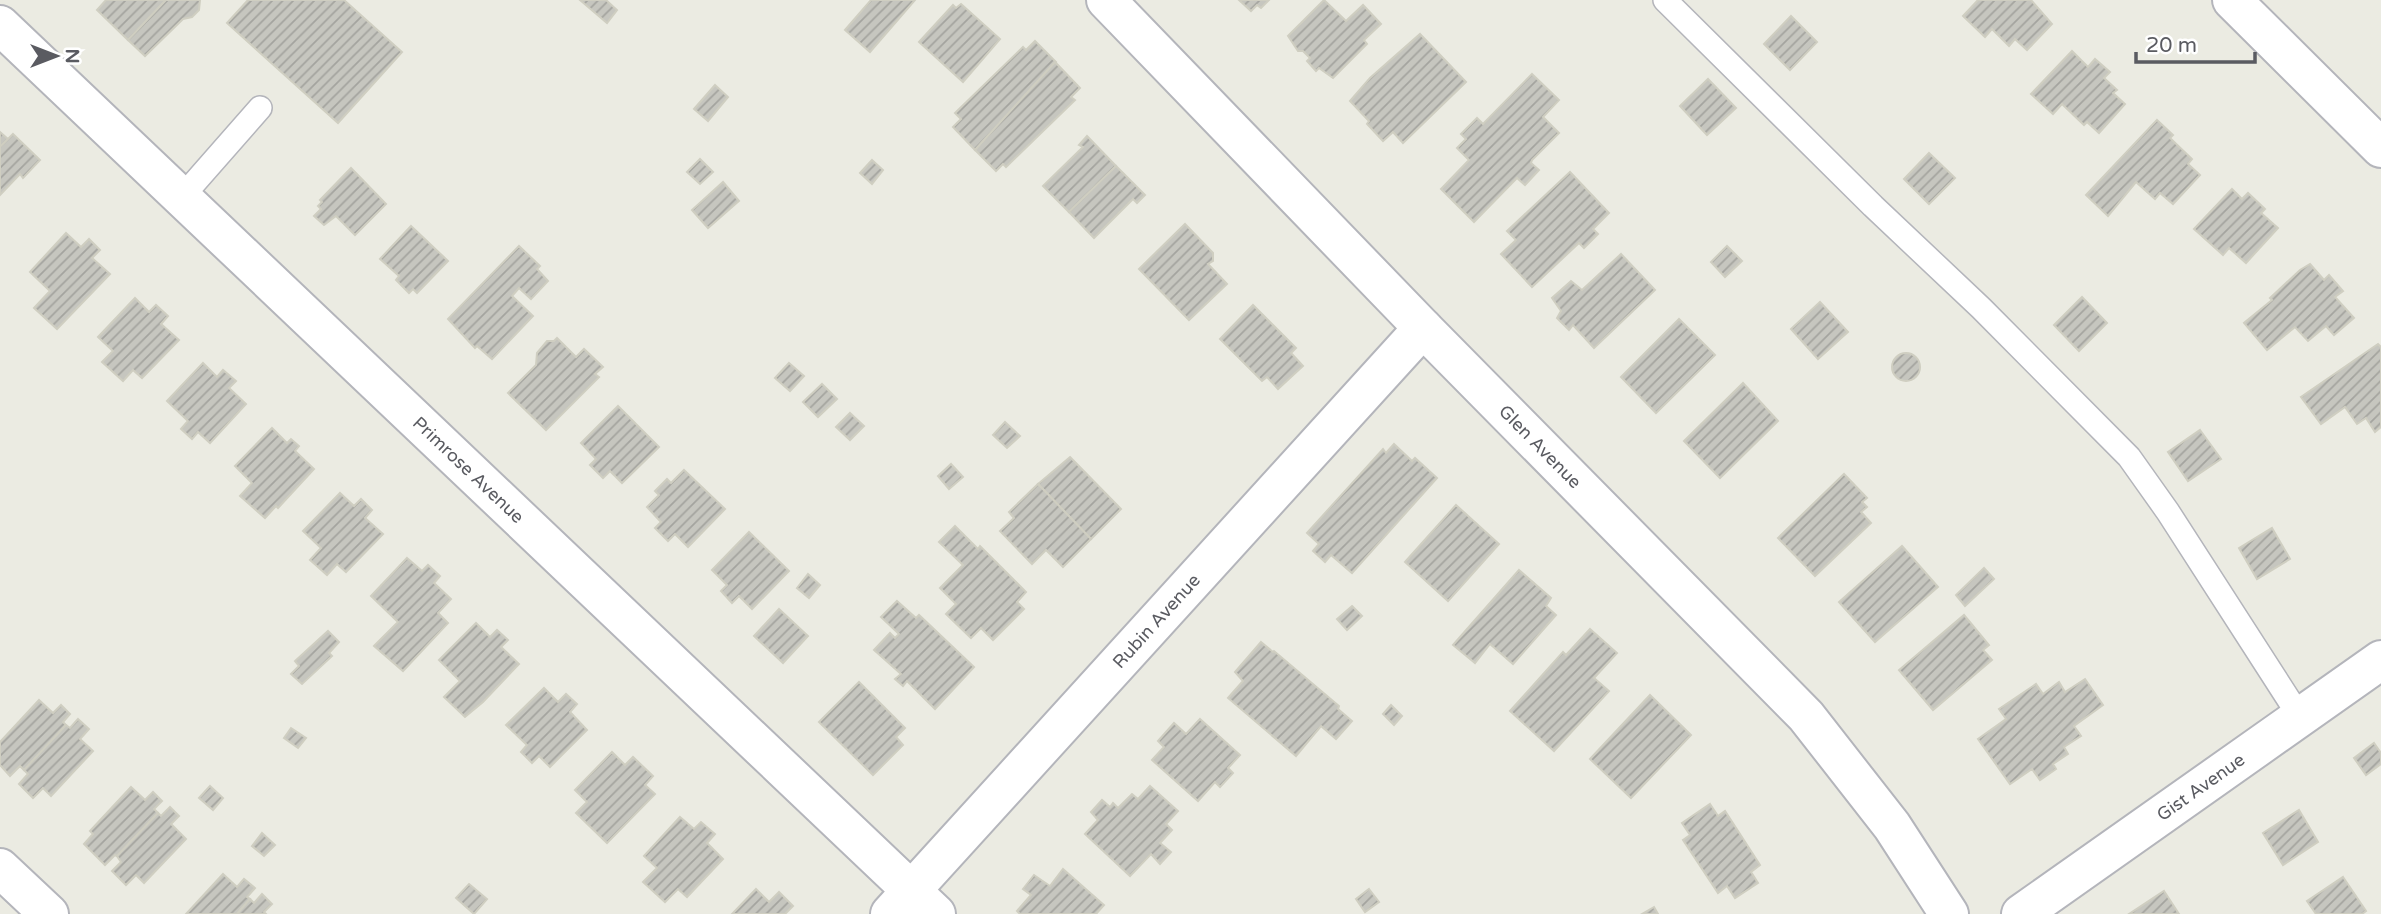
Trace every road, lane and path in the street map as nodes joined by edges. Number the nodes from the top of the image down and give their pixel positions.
1 (1106, 0) edge
2 (1665, 0) edge
3 (2232, 0) edge
4 (0, 25) edge
5 (260, 108) dead end
6 (2381, 148) edge
7 (181, 198) junction
8 (1423, 328) junction
9 (2381, 660) edge
10 (2300, 717) junction
11 (0, 868) edge
12 (912, 906) edge
13 (48, 914) edge
14 (1949, 914) edge
15 (2021, 914) edge

1 - 8 street, Glen Avenue
2 - 10 lane
3 - 6 street
4 - 7 street, Primrose Avenue
5 - 7 lane
7 - 12 street, Primrose Avenue
8 - 12 street, Rubin Avenue
8 - 14 street, Glen Avenue
9 - 10 street, Gist Avenue
10 - 15 street, Gist Avenue
11 - 13 street

